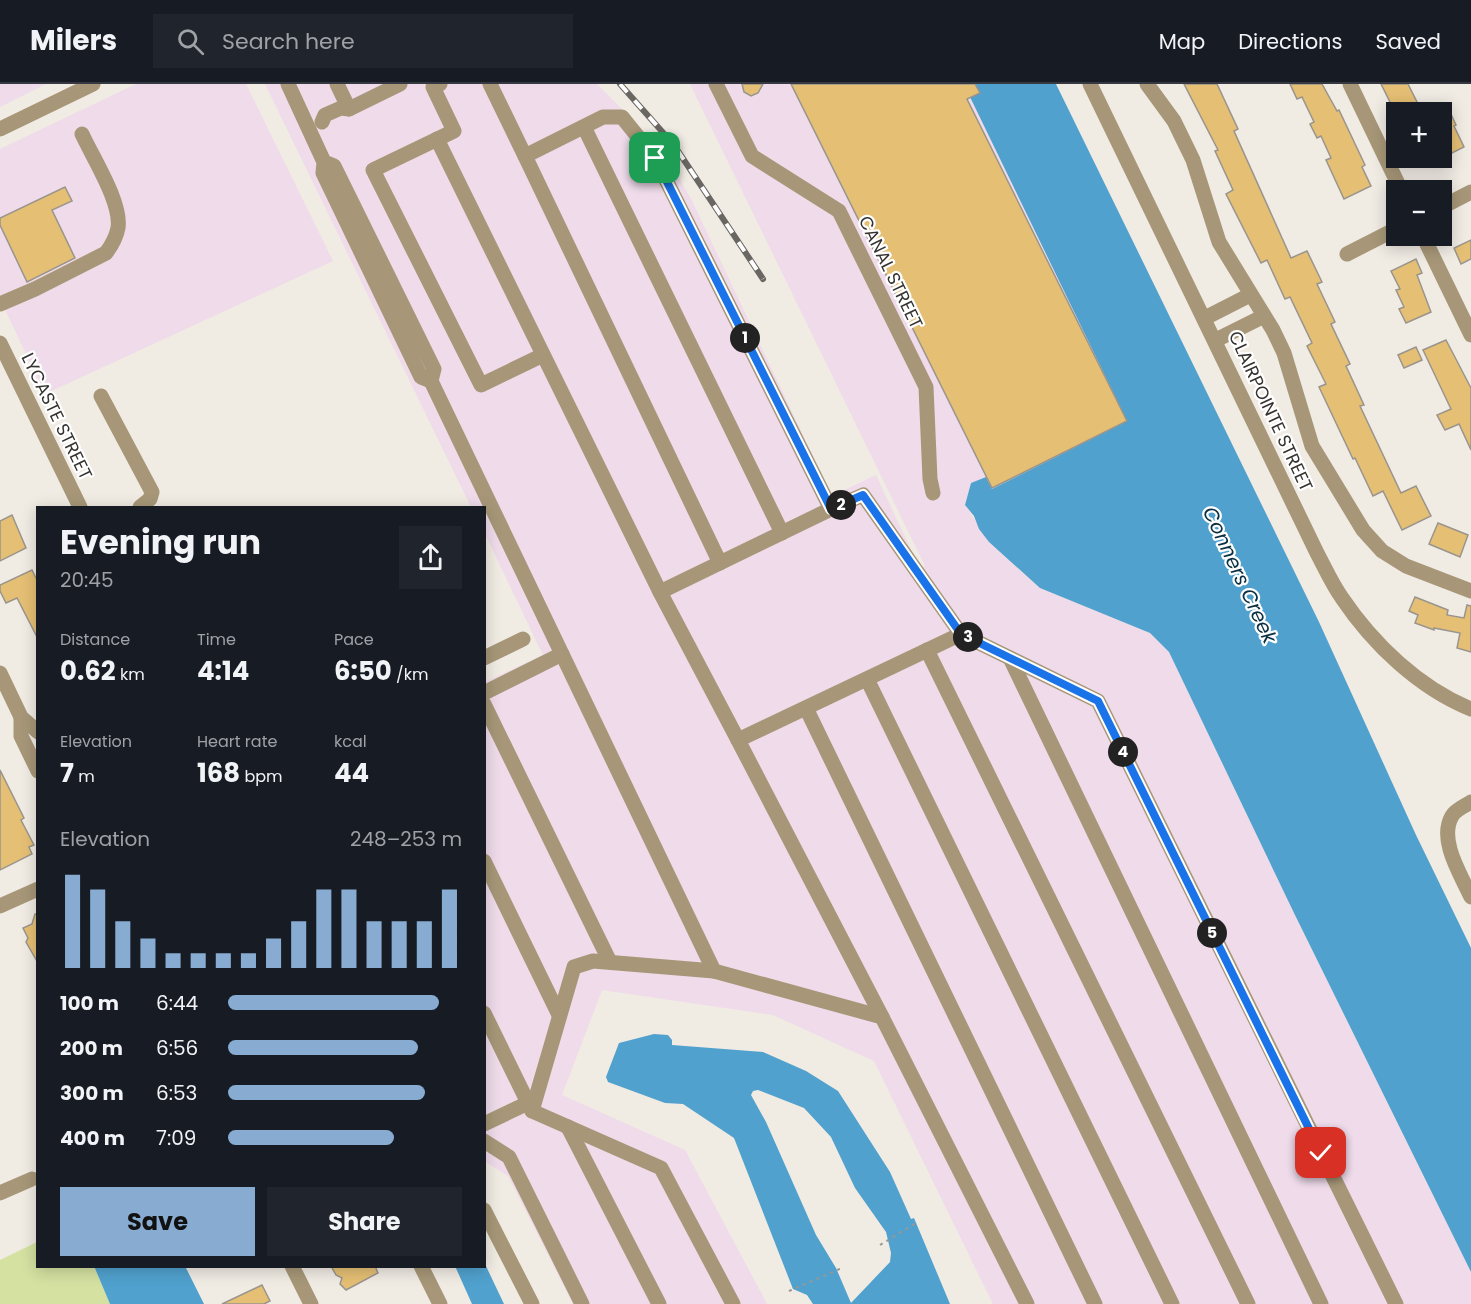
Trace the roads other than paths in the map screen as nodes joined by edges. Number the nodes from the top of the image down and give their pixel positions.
1 (93, 84) edge
2 (288, 84) edge
3 (337, 84) edge
4 (400, 84) edge
5 (440, 84) edge
6 (490, 84) edge
7 (717, 84) edge
8 (1090, 84) edge
9 (1147, 84) edge
10 (1350, 84) edge
11 (349, 109) junction
12 (316, 125) junction
13 (584, 127) junction
14 (0, 129) edge
15 (82, 134) dead end
16 (436, 139) junction
17 (525, 156) junction
18 (1396, 180) edge
19 (1471, 192) edge
20 (1452, 202) edge
21 (1386, 234) edge
22 (1428, 246) edge
23 (1347, 254) dead end
24 (1250, 295) junction
25 (0, 304) edge
26 (1264, 316) junction
27 (1205, 318) junction
28 (1471, 335) edge
29 (1216, 340) junction
30 (0, 343) edge
31 (543, 355) junction
32 (101, 396) dead end
33 (933, 493) dead end
34 (80, 506) edge
35 (141, 506) edge
36 (831, 509) junction
37 (782, 533) junction
38 (720, 563) junction
39 (1471, 591) edge
40 (660, 592) junction
41 (961, 634) junction
42 (523, 639) dead end
43 (927, 650) junction
44 (562, 654) junction
45 (486, 657) edge
46 (1010, 658) junction
47 (0, 673) edge
48 (867, 679) junction
49 (486, 692) edge
50 (486, 708) edge
51 (806, 708) junction
52 (1471, 709) edge
53 (21, 717) junction
54 (36, 730) edge
55 (738, 740) junction
56 (36, 767) edge
57 (1471, 802) edge
58 (486, 865) edge
59 (36, 890) edge
60 (1471, 897) edge
61 (0, 906) edge
62 (610, 962) junction
63 (714, 971) junction
64 (559, 1015) junction
65 (486, 1017) edge
66 (882, 1017) junction
67 (530, 1107) junction
68 (486, 1123) edge
69 (568, 1127) junction
70 (486, 1143) edge
71 (32, 1179) dead end
72 (0, 1193) edge
73 (486, 1214) edge
74 (293, 1268) edge
75 (422, 1268) edge
76 (311, 1304) edge
77 (440, 1304) edge
78 (532, 1304) edge
79 (582, 1304) edge
80 (658, 1304) edge
81 (733, 1304) edge
82 (1027, 1304) edge
83 (1095, 1304) edge
84 (1172, 1304) edge
85 (1248, 1304) edge
86 (1321, 1304) edge
87 (1396, 1304) edge

1 - 14 street
2 - 12 street
3 - 11 street
4 - 11 street
5 - 16 street
6 - 17 street
7 - 33 street, CANAL STREET
8 - 27 street, CLAIRPOINTE STREET
9 - 24 street
10 - 18 street
11 - 12 street
12 - 44 street
13 - 17 street
13 - 36 street
13 - 37 street
15 - 25 street
16 - 31 street
16 - 31 street
17 - 38 street
19 - 20 street
21 - 23 street
22 - 28 street
24 - 26 street
24 - 27 street
26 - 29 street
26 - 39 street
27 - 29 street, CLAIRPOINTE STREET
29 - 52 street, CLAIRPOINTE STREET
30 - 34 street, LYCASTE STREET
31 - 40 street
32 - 35 street
36 - 37 street
36 - 41 street
37 - 38 street
38 - 40 street
40 - 55 street
41 - 43 street
41 - 46 street
42 - 45 street
43 - 48 street
43 - 85 street
44 - 49 street
44 - 63 street
46 - 86 street
46 - 87 street
47 - 53 street
48 - 51 street
48 - 84 street
50 - 62 street
51 - 55 street
51 - 83 street
53 - 54 street
53 - 56 street
55 - 66 street
57 - 60 street
58 - 64 street
59 - 61 street
62 - 63 street
62 - 64 street
63 - 66 street
64 - 67 street
65 - 67 street
66 - 82 street
67 - 68 street
67 - 69 street
69 - 80 street
69 - 81 street
70 - 79 street
71 - 72 street
73 - 78 street
74 - 76 street
75 - 77 street

